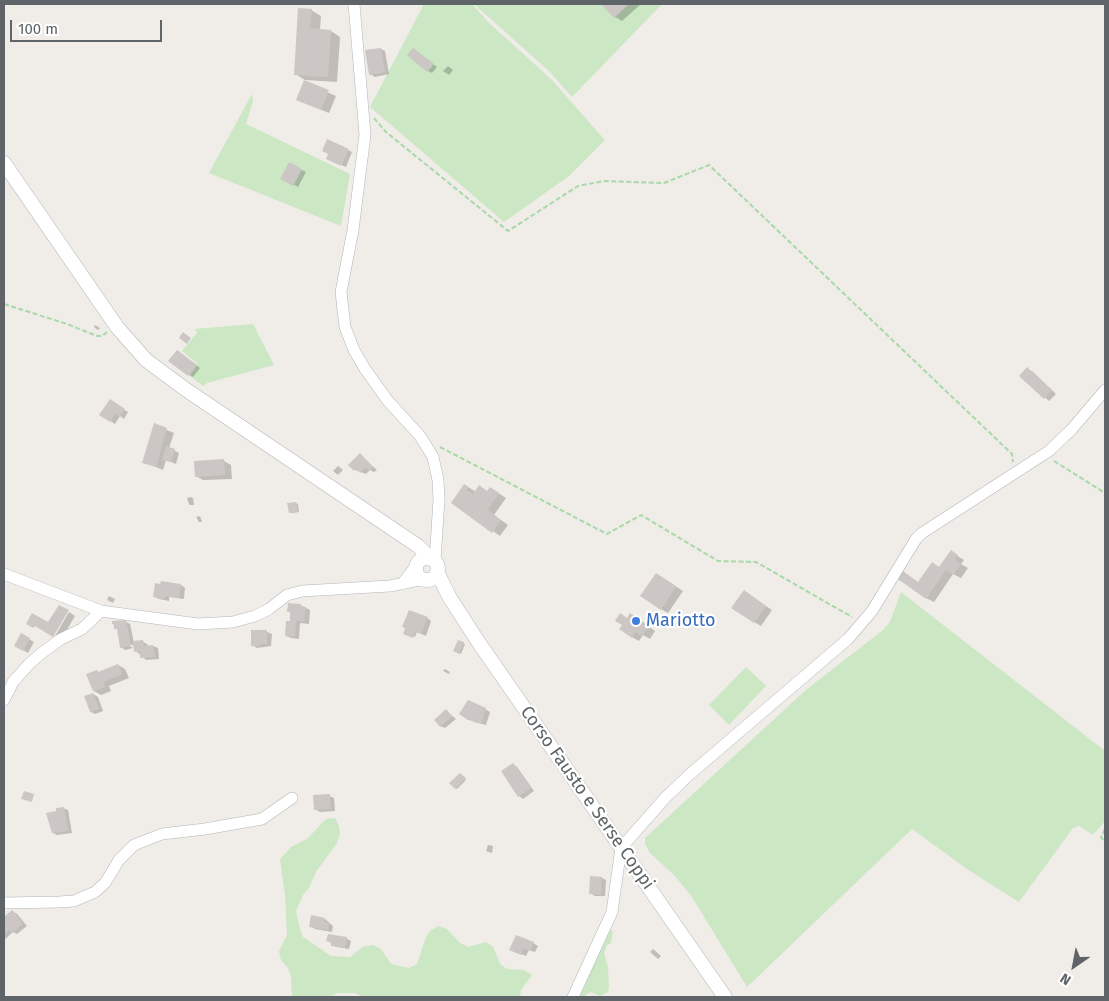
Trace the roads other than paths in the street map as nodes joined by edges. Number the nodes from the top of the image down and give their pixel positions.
1 (354, 4) edge
2 (4, 163) edge
3 (1105, 390) edge
4 (394, 530) junction
5 (416, 566) junction
6 (431, 570) junction
7 (4, 574) edge
8 (402, 584) junction
9 (101, 611) junction
10 (4, 700) edge
11 (292, 798) dead end
12 (621, 848) junction
13 (4, 903) edge
14 (574, 997) edge
15 (725, 997) edge

1 - 6 street
2 - 4 street, Corso Fausto e Serse Coppi
3 - 12 street
4 - 5 street
4 - 6 street, Corso Fausto e Serse Coppi
5 - 6 street
5 - 8 street
6 - 8 street
6 - 12 street, Corso Fausto e Serse Coppi
7 - 9 street
8 - 9 street
9 - 10 street
11 - 13 street
12 - 14 street
12 - 15 street, Corso Fausto e Serse Coppi

